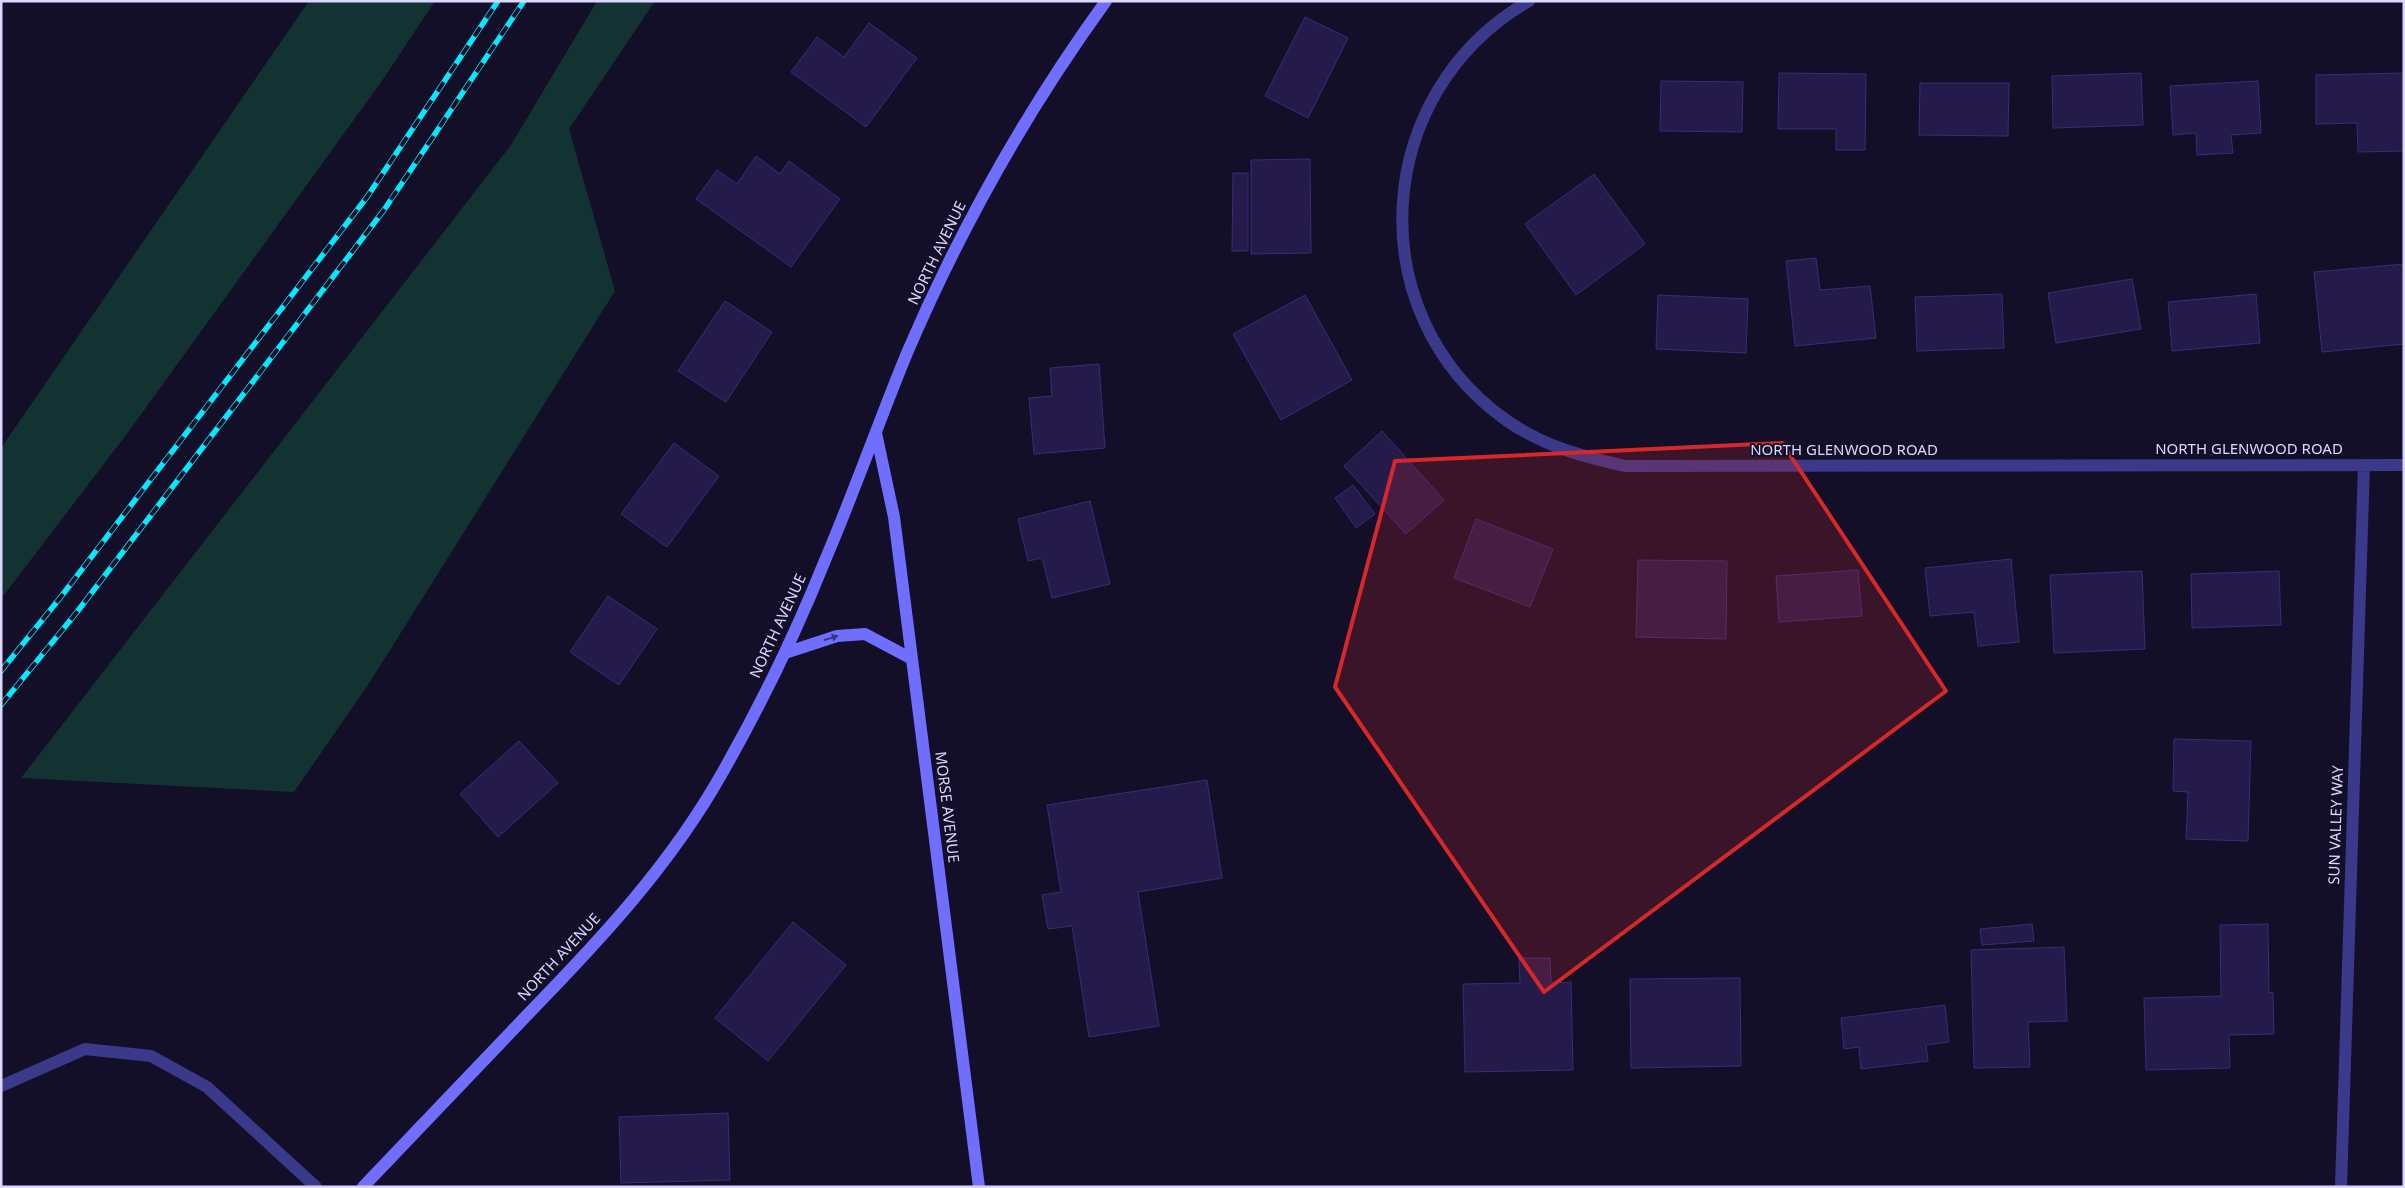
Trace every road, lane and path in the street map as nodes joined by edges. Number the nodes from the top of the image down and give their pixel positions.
1 (1106, 1) edge
2 (1529, 1) edge
3 (876, 433) junction
4 (2364, 465) junction
5 (2404, 465) edge
6 (785, 653) junction
7 (912, 659) junction
8 (1, 1086) edge
9 (316, 1187) edge
10 (363, 1187) edge
11 (979, 1187) edge
12 (2341, 1187) edge

1 - 3 main road, NORTH AVENUE
2 - 4 street, NORTH GLENWOOD ROAD
3 - 6 main road, NORTH AVENUE
3 - 7 main road, MORSE AVENUE
4 - 5 street, NORTH GLENWOOD ROAD
4 - 12 street, SUN VALLEY WAY
6 -> 7 main road
6 - 10 main road, NORTH AVENUE
7 - 11 main road, MORSE AVENUE
8 - 9 street

